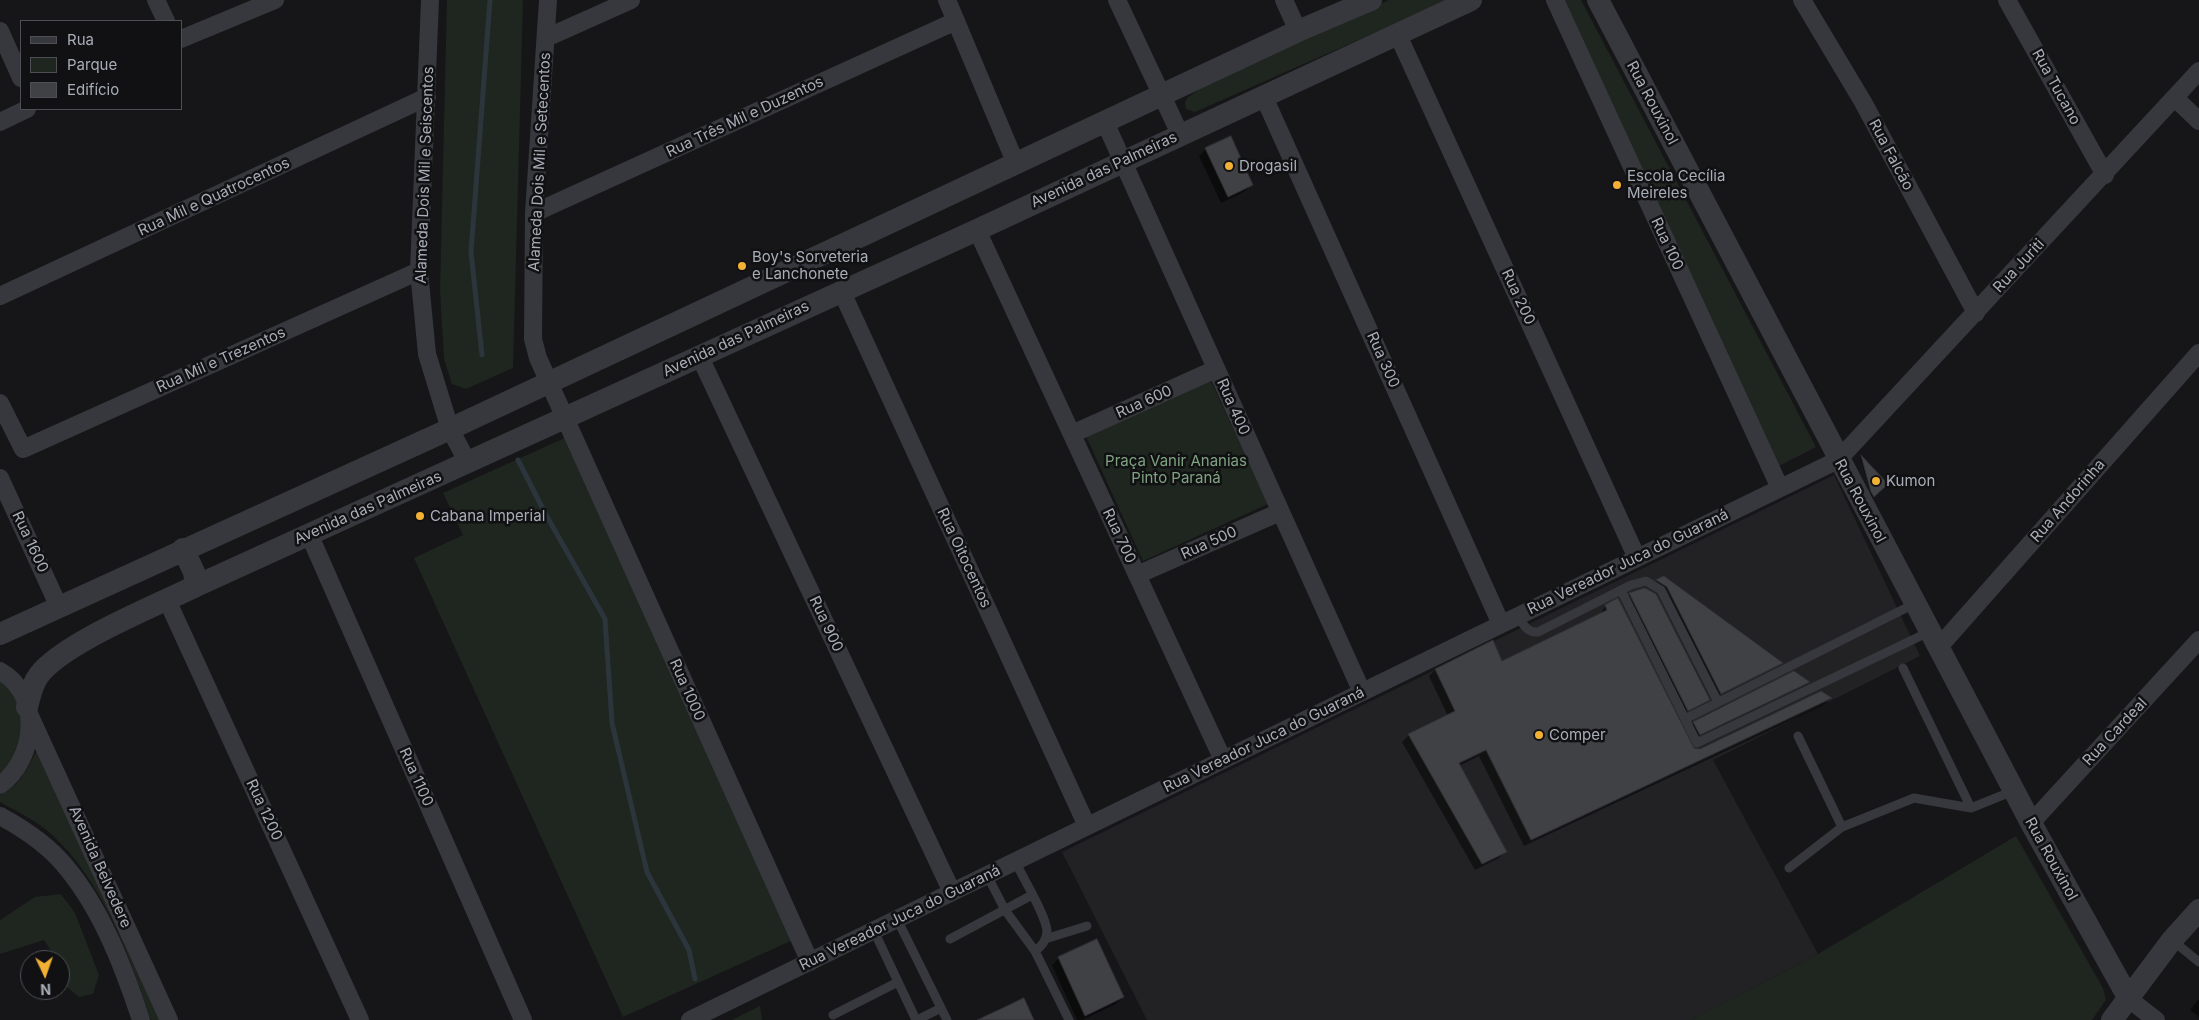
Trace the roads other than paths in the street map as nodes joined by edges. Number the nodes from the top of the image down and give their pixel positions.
1 (156, 0) edge
2 (275, 0) edge
3 (430, 0) edge
4 (548, 0) edge
5 (631, 0) edge
6 (946, 0) edge
7 (1117, 0) edge
8 (1284, 0) edge
9 (1371, 0) edge
10 (1471, 0) edge
11 (1555, 0) edge
12 (1598, 0) edge
13 (1802, 0) edge
14 (2007, 0) edge
15 (166, 20) edge
16 (956, 21) junction
17 (0, 31) edge
18 (1298, 31) junction
19 (1398, 35) junction
20 (546, 38) junction
21 (182, 39) edge
22 (2199, 71) edge
23 (20, 76) edge
24 (427, 97) junction
25 (1163, 97) junction
26 (1264, 97) junction
27 (2175, 98) junction
28 (25, 110) edge
29 (2199, 121) edge
30 (0, 122) edge
31 (1105, 122) junction
32 (1180, 134) junction
33 (1123, 162) junction
34 (1016, 164) junction
35 (2105, 175) junction
36 (534, 213) junction
37 (977, 230) junction
38 (420, 271) junction
39 (841, 290) junction
40 (0, 296) edge
41 (1976, 313) junction
42 (2199, 353) edge
43 (699, 355) junction
44 (1216, 369) junction
45 (548, 382) junction
46 (0, 403) edge
47 (565, 418) junction
48 (450, 429) junction
49 (1072, 434) junction
50 (1838, 460) junction
51 (468, 463) junction
52 (0, 478) edge
53 (1780, 488) junction
54 (1280, 512) junction
55 (309, 534) junction
56 (183, 549) junction
57 (1637, 558) junction
58 (1137, 575) junction
59 (196, 586) junction
60 (1621, 590) junction
61 (167, 600) junction
62 (1914, 604) junction
63 (59, 607) junction
64 (1518, 616) junction
65 (1501, 624) junction
66 (0, 634) edge
67 (1934, 640) junction
68 (2199, 640) edge
69 (1903, 668) dead end
70 (0, 671) edge
71 (1362, 692) junction
72 (1718, 702) junction
73 (28, 711) junction
74 (1685, 719) junction
75 (1798, 736) dead end
76 (1223, 760) junction
77 (0, 785) edge
78 (2014, 791) junction
79 (1971, 808) junction
80 (0, 816) edge
81 (2031, 823) junction
82 (1087, 826) junction
83 (1842, 827) junction
84 (1015, 861) junction
85 (1789, 868) dead end
86 (988, 875) junction
87 (952, 892) junction
88 (1032, 895) junction
89 (1005, 910) junction
90 (2199, 910) edge
91 (897, 919) junction
92 (1087, 926) dead end
93 (874, 930) junction
94 (950, 939) dead end
95 (1045, 939) junction
96 (2172, 940) junction
97 (1035, 951) junction
98 (810, 962) junction
99 (2199, 962) edge
100 (898, 982) junction
101 (2130, 999) junction
102 (941, 1008) junction
103 (833, 1015) dead end
104 (141, 1020) edge
105 (169, 1020) edge
106 (360, 1020) edge
107 (523, 1020) edge
108 (690, 1020) edge
109 (917, 1020) edge
110 (947, 1020) edge
111 (1069, 1020) edge
112 (2112, 1020) edge
113 (2156, 1020) edge

1 - 15 street
2 - 21 street
3 - 24 street, Alameda Dois Mil e Seiscentos
4 - 20 street, Alameda Dois Mil e Setecentos
5 - 20 street
6 - 16 street
7 - 25 street
8 - 18 street
9 - 18 street
10 - 19 street, Avenida das Palmeiras
11 - 53 street, Rua 100
12 - 50 street, Rua Rouxinol
13 - 41 street, Rua Falcão
14 - 35 street, Rua Tucano
16 - 34 street
16 - 36 street, Rua Três Mil e Duzentos
17 - 23 street
18 - 25 street
19 - 26 street, Avenida das Palmeiras
19 - 57 street, Rua 200
20 - 36 street, Alameda Dois Mil e Setecentos
22 - 27 street, Rua Juriti
24 - 38 street, Alameda Dois Mil e Seiscentos
24 - 40 street, Rua Mil e Quatrocentos
25 - 31 street
25 - 32 street
26 - 32 street, Avenida das Palmeiras
26 - 65 street, Rua 300
27 - 29 street
27 - 35 street, Rua Juriti
28 - 30 street
31 - 33 street, Rua 400
31 - 34 street
32 - 33 street, Avenida das Palmeiras
33 - 37 street, Avenida das Palmeiras
33 - 44 street, Rua 400
34 - 45 street
35 - 41 street, Rua Juriti
36 - 45 street, Alameda Dois Mil e Setecentos
37 - 39 street, Avenida das Palmeiras
37 - 49 street, Rua 700
38 - 46 street, Rua Mil e Trezentos
38 - 48 street, Alameda Dois Mil e Seiscentos
39 - 43 street, Avenida das Palmeiras
39 - 82 street, Rua Oitocentos
41 - 50 street, Rua Juriti
42 - 67 street, Rua Andorinha
43 - 47 street, Avenida das Palmeiras
43 - 87 street, Rua 900
44 - 49 street, Rua 600
44 - 54 street, Rua 400
45 - 47 street, Alameda Dois Mil e Setecentos
45 - 48 street
47 - 51 street, Avenida das Palmeiras
47 - 98 street, Rua 1000
48 - 51 street, Alameda Dois Mil e Seiscentos
48 - 56 street
49 - 58 street, Rua 700
50 - 53 street, Rua Vereador Juca do Guaraná
50 - 62 street, Rua Rouxinol
51 - 55 street, Avenida das Palmeiras
52 - 63 street, Rua 1600
53 - 57 street, Rua Vereador Juca do Guaraná
54 - 58 street, Rua 500
54 - 71 street, Rua 400
55 - 59 street, Avenida das Palmeiras
55 - 107 street, Rua 1100
56 - 59 street
56 - 63 street
57 - 64 street, Rua Vereador Juca do Guaraná
58 - 76 street, Rua 700
59 - 61 street, Avenida das Palmeiras
60 - 64 lane
60 - 72 lane
60 - 74 lane
61 - 73 street, Avenida das Palmeiras
61 - 106 street, Rua 1200
62 - 67 street, Rua Rouxinol
62 - 72 lane
63 - 66 street
64 - 65 street, Rua Vereador Juca do Guaraná
65 - 71 street, Rua Vereador Juca do Guaraná
67 - 74 lane
67 - 78 street, Rua Rouxinol
68 - 81 street, Rua Cardeal
69 - 79 lane
70 - 73 street, Avenida Belvedere
71 - 76 street, Rua Vereador Juca do Guaraná
72 - 74 lane
73 - 77 street
73 - 105 street, Avenida Belvedere
75 - 83 lane
76 - 82 street, Rua Vereador Juca do Guaraná
78 - 79 lane
78 - 81 street, Rua Rouxinol
79 - 83 lane
80 - 104 street, Avenida Belvedere
81 - 101 street, Rua Rouxinol
82 - 84 street, Rua Vereador Juca do Guaraná
83 - 85 lane
84 - 86 street, Rua Vereador Juca do Guaraná
84 - 88 lane
86 - 87 street, Rua Vereador Juca do Guaraná
86 - 89 lane
87 - 91 street, Rua Vereador Juca do Guaraná
88 - 89 lane
88 - 95 lane
89 - 94 lane
89 - 97 lane
90 - 96 street
91 - 93 street, Rua Vereador Juca do Guaraná
91 - 102 lane
92 - 95 lane
93 - 98 street, Rua Vereador Juca do Guaraná
93 - 100 lane
95 - 97 lane
96 - 99 lane
96 - 101 street
97 - 111 lane
98 - 108 street, Rua Vereador Juca do Guaraná
100 - 103 lane
100 - 109 lane
101 - 112 street
101 - 113 street
102 - 109 lane
102 - 110 lane

